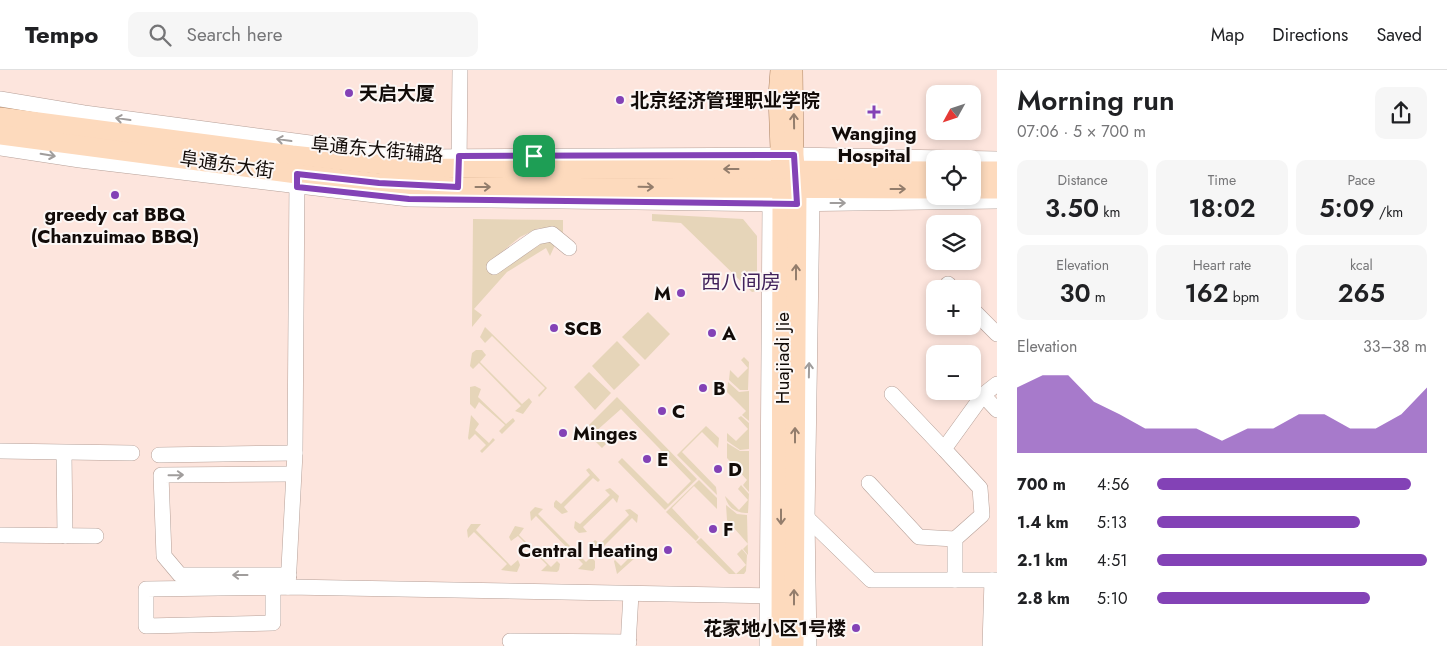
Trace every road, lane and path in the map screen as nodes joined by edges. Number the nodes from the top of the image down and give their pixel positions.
1 (460, 70) edge
2 (780, 70) edge
3 (793, 70) edge
4 (0, 99) edge
5 (0, 117) edge
6 (0, 135) edge
7 (0, 148) edge
8 (997, 159) edge
9 (459, 161) junction
10 (787, 163) junction
11 (926, 171) edge
12 (981, 171) edge
13 (997, 171) edge
14 (297, 180) junction
15 (981, 189) edge
16 (997, 189) edge
17 (926, 190) edge
18 (458, 193) junction
19 (790, 199) junction
20 (997, 202) edge
21 (569, 248) dead end
22 (494, 267) dead end
23 (981, 318) edge
24 (997, 334) edge
25 (997, 384) edge
26 (892, 394) dead end
27 (983, 396) junction
28 (997, 410) edge
29 (944, 449) junction
30 (0, 451) edge
31 (64, 453) junction
32 (132, 453) dead end
33 (295, 453) junction
34 (159, 455) dead end
35 (293, 474) junction
36 (869, 483) dead end
37 (801, 513) junction
38 (0, 534) edge
39 (65, 536) junction
40 (96, 536) dead end
41 (956, 539) junction
42 (955, 580) junction
43 (994, 580) edge
44 (283, 583) junction
45 (631, 594) junction
46 (774, 596) junction
47 (510, 641) dead end
48 (628, 644) edge
49 (767, 646) edge
50 (781, 646) edge
51 (794, 646) edge
52 (810, 646) edge
53 (990, 646) edge

1 - 9 street
2 - 10 main road, Huajiadi Jie
10 -> 3 main road, Huajiadi Jie
9 -> 4 street, 阜通东大街辅路
5 - 9 main road, 阜通东大街
6 - 14 main road, 阜通东大街
7 -> 14 street
8 - 10 street
10 -> 9 main road, 阜通东大街
9 - 18 street
10 - 11 main road, 阜通东大街
10 - 19 main road, Huajiadi Jie
12 - 13 main road
14 - 18 main road, 阜通东大街
14 - 33 street
15 - 16 main road
19 -> 17 main road, 阜通东大街
18 -> 19 main road, 阜通东大街
18 - 19 street
19 -> 20 street
37 -> 19 main road, Huajiadi Jie
19 -> 46 main road, Huajiadi Jie
21 - 22 street
23 - 24 street
25 - 27 street
26 - 29 street
27 - 28 street
27 - 29 street
29 - 41 street
30 - 31 street
31 - 32 street
31 - 39 street
33 - 34 street
33 - 35 street
35 - 44 street
44 -> 35 street
36 - 41 street
37 - 42 street
51 -> 37 main road, Huajiadi Jie
37 - 52 street
38 - 39 street
39 - 40 street
41 - 42 street
42 - 43 street
43 - 53 street
44 - 44 street
44 - 45 street
45 - 46 street
45 - 48 street
46 - 49 street
46 - 50 main road, Huajiadi Jie
47 - 48 street

